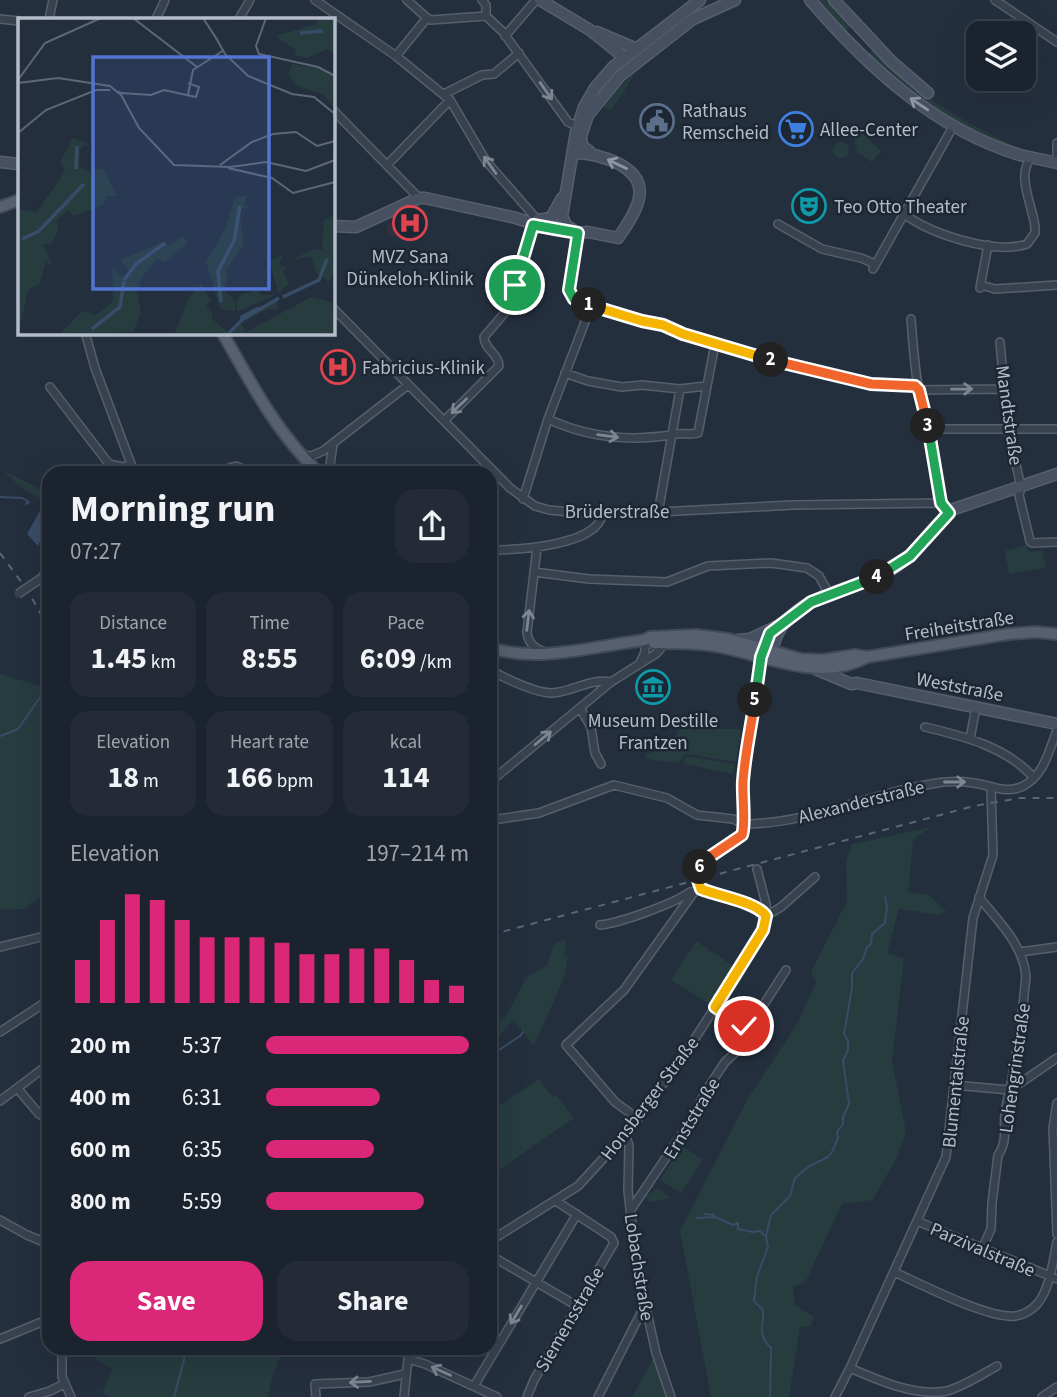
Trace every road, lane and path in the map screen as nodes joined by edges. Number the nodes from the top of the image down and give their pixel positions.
1 (53, 0) edge
2 (165, 0) edge
3 (250, 0) edge
4 (315, 0) edge
5 (407, 0) edge
6 (482, 0) edge
7 (538, 0) edge
8 (700, 0) edge
9 (735, 0) edge
10 (810, 0) edge
11 (834, 0) edge
12 (995, 0) edge
13 (486, 16) junction
14 (49, 18) edge
15 (156, 18) edge
16 (240, 18) edge
17 (335, 18) edge
18 (427, 18) junction
19 (0, 19) edge
20 (18, 21) edge
21 (590, 30) junction
22 (866, 33) junction
23 (505, 36) junction
24 (1057, 42) edge
25 (853, 46) junction
26 (637, 49) junction
27 (519, 53) junction
28 (396, 57) junction
29 (625, 58) junction
30 (639, 60) junction
31 (928, 93) dead end
32 (444, 94) junction
33 (450, 100) junction
34 (334, 111) edge
35 (954, 125) junction
36 (577, 126) junction
37 (1057, 143) edge
38 (590, 152) junction
39 (572, 156) junction
40 (1032, 157) junction
41 (0, 162) edge
42 (18, 162) edge
43 (1057, 163) edge
44 (387, 164) junction
45 (419, 198) junction
46 (18, 200) edge
47 (18, 207) edge
48 (0, 208) edge
49 (904, 214) junction
50 (558, 215) junction
51 (534, 221) junction
52 (778, 224) dead end
53 (334, 226) edge
54 (578, 233) junction
55 (988, 245) junction
56 (1057, 285) edge
57 (591, 306) junction
58 (334, 309) edge
59 (911, 319) dead end
60 (86, 334) edge
61 (223, 334) edge
62 (1000, 342) dead end
63 (715, 344) junction
64 (565, 373) junction
65 (408, 385) junction
66 (706, 386) junction
67 (50, 387) dead end
68 (680, 389) junction
69 (1004, 389) junction
70 (919, 390) junction
71 (548, 419) junction
72 (444, 421) junction
73 (930, 429) junction
74 (1008, 429) junction
75 (1057, 429) edge
76 (672, 436) junction
77 (333, 444) junction
78 (299, 454) junction
79 (114, 466) edge
80 (131, 466) edge
81 (312, 466) edge
82 (330, 466) edge
83 (490, 466) edge
84 (497, 473) edge
85 (1057, 474) edge
86 (1021, 487) junction
87 (523, 499) junction
88 (941, 503) junction
89 (658, 513) junction
90 (949, 513) junction
91 (589, 514) junction
92 (602, 515) junction
93 (584, 533) junction
94 (1057, 542) edge
95 (537, 548) junction
96 (497, 550) edge
97 (534, 572) junction
98 (42, 578) edge
99 (18, 594) dead end
100 (829, 594) junction
101 (785, 623) junction
102 (1057, 634) edge
103 (729, 639) junction
104 (645, 640) junction
105 (665, 643) junction
106 (497, 649) edge
107 (552, 654) junction
108 (767, 654) junction
109 (867, 657) junction
110 (639, 663) junction
111 (812, 664) junction
112 (829, 667) junction
113 (497, 673) edge
114 (611, 682) junction
115 (857, 683) junction
116 (976, 707) junction
117 (580, 708) junction
118 (1057, 724) edge
119 (925, 727) dead end
120 (1057, 730) edge
121 (970, 739) junction
122 (601, 764) dead end
123 (1034, 778) junction
124 (497, 779) edge
125 (991, 788) junction
126 (497, 819) edge
127 (744, 824) junction
128 (757, 869) dead end
129 (815, 877) dead end
130 (699, 886) junction
131 (979, 897) junction
132 (766, 916) junction
133 (600, 925) dead end
134 (42, 937) edge
135 (0, 947) edge
136 (1057, 947) edge
137 (1020, 952) junction
138 (786, 970) dead end
139 (42, 1005) edge
140 (715, 1007) junction
141 (744, 1026) junction
142 (0, 1032) edge
143 (1057, 1058) edge
144 (42, 1069) edge
145 (954, 1084) junction
146 (17, 1088) junction
147 (1010, 1090) junction
148 (0, 1101) edge
149 (1057, 1103) edge
150 (42, 1116) edge
151 (638, 1119) junction
152 (625, 1135) junction
153 (556, 1201) junction
154 (630, 1211) junction
155 (577, 1214) junction
156 (0, 1220) edge
157 (917, 1221) junction
158 (1057, 1234) edge
159 (497, 1237) edge
160 (42, 1241) edge
161 (1057, 1242) edge
162 (982, 1250) junction
163 (497, 1259) edge
164 (894, 1272) junction
165 (1053, 1278) edge
166 (536, 1282) junction
167 (577, 1307) junction
168 (645, 1307) junction
169 (42, 1322) edge
170 (0, 1339) edge
171 (497, 1347) edge
172 (62, 1355) edge
173 (408, 1355) edge
174 (492, 1355) edge
175 (408, 1359) junction
176 (997, 1366) dead end
177 (850, 1368) junction
178 (405, 1374) junction
179 (64, 1384) junction
180 (474, 1386) junction
181 (1057, 1387) edge
182 (29, 1397) edge
183 (71, 1397) edge
184 (316, 1397) edge
185 (404, 1397) edge
186 (498, 1397) edge
187 (527, 1397) edge
188 (598, 1397) edge
189 (671, 1397) edge
190 (835, 1397) edge
191 (1042, 1397) edge

1 - 14 street
2 - 15 street
3 - 16 street
4 - 17 street
5 - 18 street
6 - 13 street
7 - 21 street
7 - 23 street
8 - 26 street
9 - 30 street
10 - 25 street
11 - 22 street
12 - 24 street
13 - 18 street
13 - 23 street
17 - 28 street
18 - 28 street
19 - 20 street
21 - 26 street
21 - 29 street
22 - 25 street
22 - 31 street
23 - 27 street
35 -> 25 street
26 - 29 street
26 - 30 street
27 - 32 street
27 -> 36 street
28 - 32 street
29 - 30 street
29 - 36 street
30 - 38 street
32 - 33 street
33 - 44 street
51 -> 33 street
34 - 44 street
35 - 40 street
35 - 49 street
36 - 39 street
37 - 43 street
38 - 39 street
54 -> 38 street
39 - 50 street
40 - 43 street
40 - 55 street
41 - 42 street
44 - 45 street
45 - 51 street
45 - 53 street
46 - 48 main road
47 - 48 main road
49 - 52 street
49 - 55 street
50 - 51 street
50 - 54 street
51 - 54 street
51 -> 72 street
54 - 57 street
55 - 56 street
57 - 63 street
57 - 64 street
58 - 65 street, Brüderstraße
59 - 70 street
60 - 80 street
61 - 78 main road
62 - 69 street, Mandtstraße
63 - 66 street
63 - 70 street
64 - 68 street
64 - 71 street
65 - 72 street, Brüderstraße
65 - 77 street
66 - 68 street
66 - 76 street
67 - 79 street
68 - 76 street
70 -> 69 street
69 - 74 street, Mandtstraße
70 - 73 street
71 -> 76 street
71 - 87 street
72 - 83 street, Brüderstraße
73 - 74 street
73 - 88 street
74 - 75 street
74 - 86 street, Mandtstraße
76 - 89 street
77 - 78 street
77 - 82 street
78 - 81 main road
84 - 87 street, Brüderstraße
85 - 86 street
86 - 90 street
86 - 94 street, Mandtstraße
87 - 91 street, Brüderstraße
88 - 89 street, Brüderstraße
88 - 90 street
89 - 92 street, Brüderstraße
90 - 100 street
91 - 92 street, Brüderstraße
91 - 93 street
92 - 93 street
93 - 95 street
95 - 96 street
95 - 97 street
97 - 100 street
107 -> 97 street
98 - 99 street, bridge
100 - 101 street
101 - 103 street
101 - 108 street
102 - 109 main road, Freiheitstraße
103 - 104 main road, Freiheitstraße
103 - 108 main road, Freiheitstraße
104 - 105 main road, Freiheitstraße
104 - 107 main road, Freiheitstraße
104 - 110 street
105 - 108 main road, Freiheitstraße
105 - 110 street
106 - 107 main road, Freiheitstraße
108 - 111 main road, Freiheitstraße
108 - 127 street
109 - 111 main road, Freiheitstraße
109 - 112 main road, Freiheitstraße
110 - 114 street
111 - 112 main road, Freiheitstraße
111 - 115 street, Weststraße
112 - 115 street, Weststraße
113 - 114 street
114 - 117 street
115 - 116 street, Weststraße
116 - 118 street, Weststraße
116 - 121 street
117 - 122 street
124 -> 117 street
119 - 121 street
120 - 123 street
121 - 123 street
123 - 125 street, Alexanderstraße
127 -> 125 street, Alexanderstraße
125 - 131 street, Blumentalstraße
126 - 127 street, Alexanderstraße
127 - 130 street
128 - 132 street
129 - 132 street
130 - 132 street
130 - 133 street
130 - 151 street
131 - 137 street, Lohengrinstraße
131 - 145 street, Blumentalstraße
132 - 140 street, Honsberger Straße
134 - 135 street
136 - 137 street
137 - 147 street, Lohengrinstraße
138 - 141 street, Ernststraße
139 - 142 street
140 - 141 street
140 - 151 street, Honsberger Straße
141 - 154 street, Ernststraße
143 - 147 street
144 - 146 street
145 - 147 street
145 - 157 street, Blumentalstraße
146 - 148 street
146 - 150 street
147 - 162 street, Lohengrinstraße
149 - 158 street
151 - 152 street, Honsberger Straße
152 - 153 street, Honsberger Straße
152 - 154 street, Lobachstraße
153 - 155 street
153 - 159 street, Honsberger Straße
154 - 168 street, Lobachstraße
155 - 166 street
155 - 167 street, Siemensstraße
156 - 160 street
157 - 162 street, Parzivalstraße
157 - 164 street, Blumentalstraße
161 - 165 street
162 - 165 street, Parzivalstraße
163 - 166 street
164 - 165 street
164 - 177 street, Blumentalstraße
166 - 167 street
166 -> 171 street
167 - 187 street, Siemensstraße
168 - 188 street
168 - 189 street, Lobachstraße
169 - 170 street
172 - 179 street
173 - 175 street
174 -> 180 street
175 - 178 street
180 -> 175 street
176 - 177 street
177 - 190 street, Blumentalstraße
178 -> 184 street
178 - 185 street
179 - 182 street
179 - 183 street
180 - 186 street
181 - 191 street

